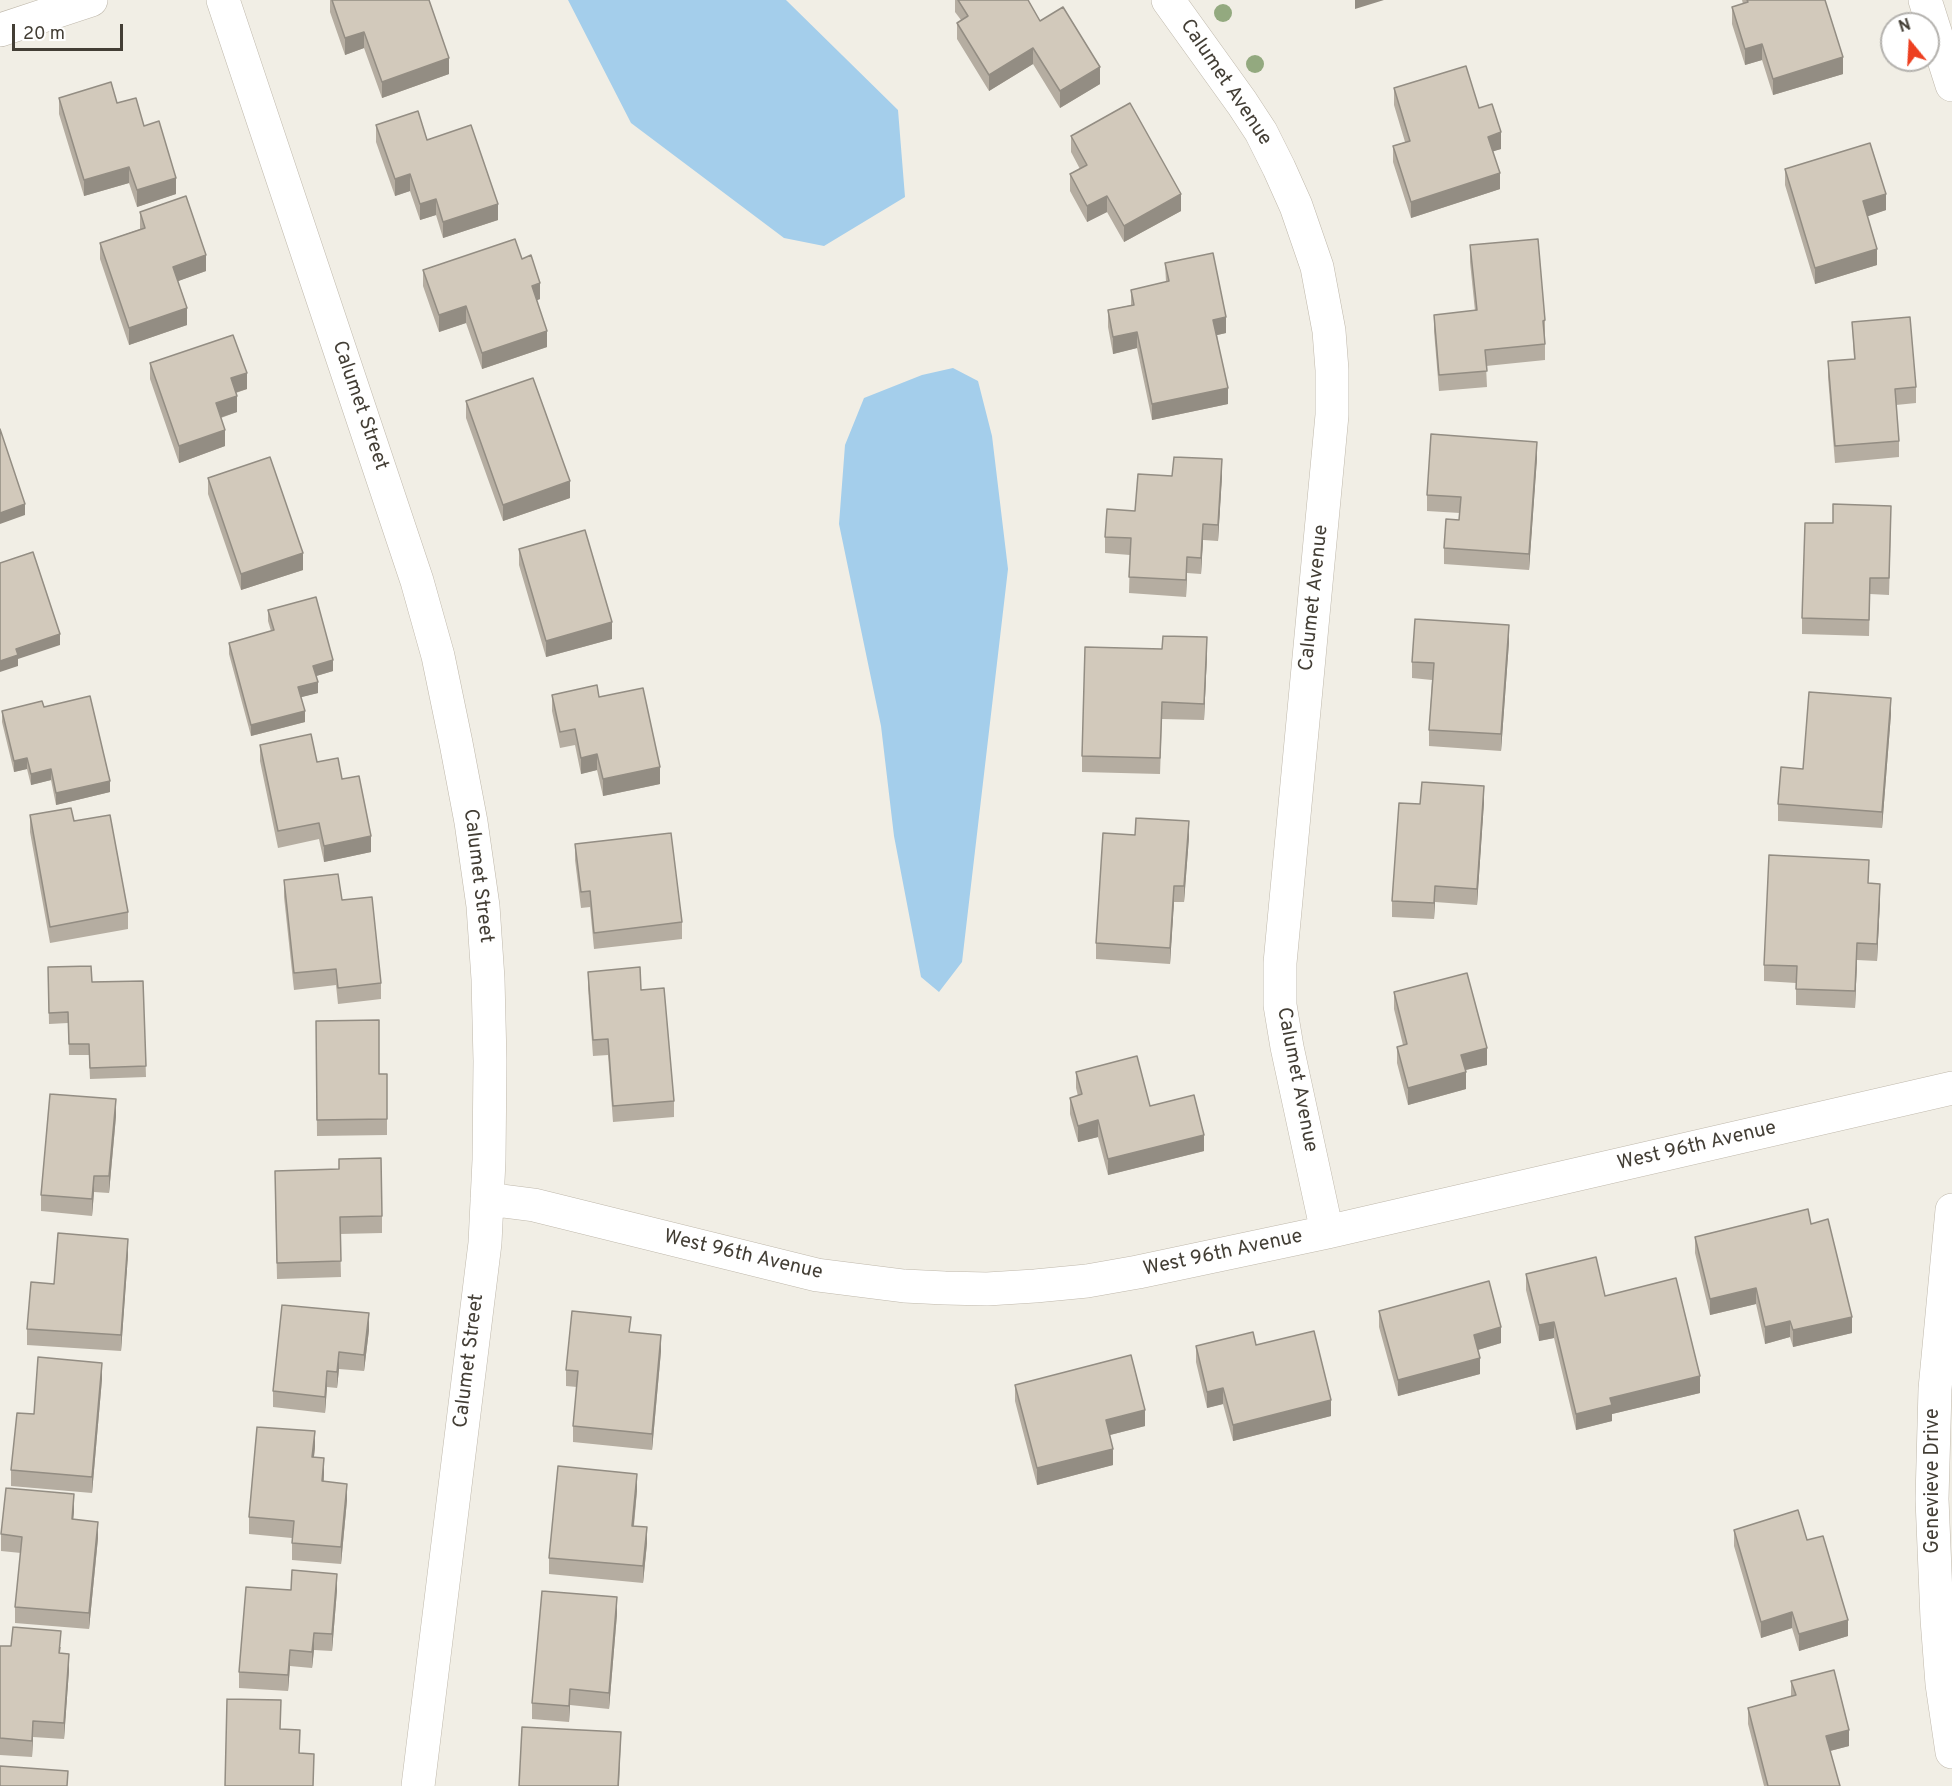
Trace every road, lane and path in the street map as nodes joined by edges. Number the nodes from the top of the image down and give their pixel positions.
1 (91, 0) edge
2 (223, 0) edge
3 (1168, 0) edge
4 (1925, 0) edge
5 (0, 30) edge
6 (1952, 85) edge
7 (1952, 1088) edge
8 (487, 1199) junction
9 (1952, 1210) edge
10 (1327, 1232) junction
11 (1952, 1752) edge
12 (418, 1786) edge

1 - 5 street
2 - 8 street, Calumet Street
3 - 10 street, Calumet Avenue
4 - 6 street
7 - 10 street, West 96th Avenue
8 - 10 street, West 96th Avenue
8 - 12 street, Calumet Street
9 - 11 street, Genevieve Drive

